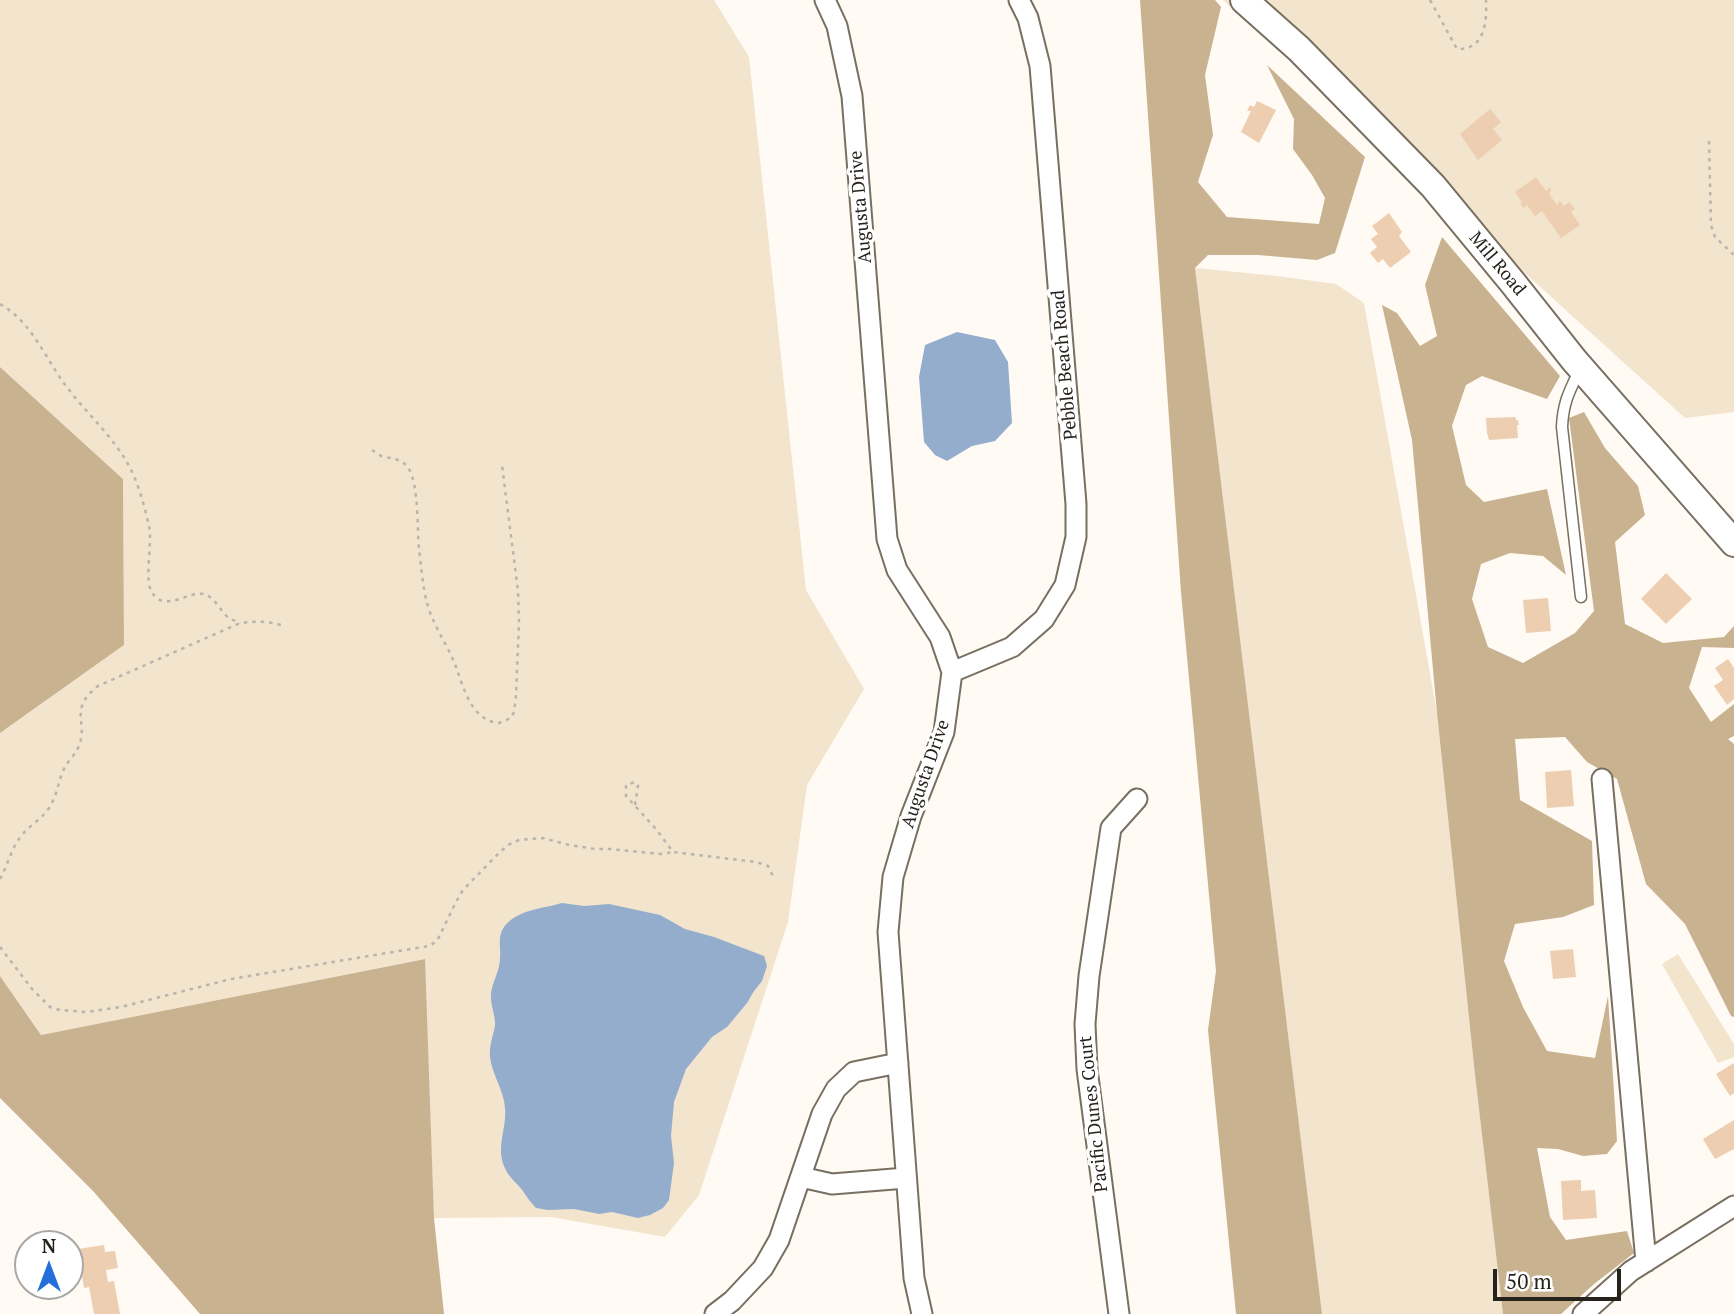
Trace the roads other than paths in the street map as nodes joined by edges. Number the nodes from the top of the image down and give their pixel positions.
1 (825, 0) edge
2 (1019, 0) edge
3 (1244, 0) edge
4 (1581, 368) junction
5 (1734, 543) edge
6 (1581, 597) dead end
7 (952, 672) junction
8 (1602, 779) dead end
9 (1137, 799) dead end
10 (898, 1063) junction
11 (800, 1177) junction
12 (906, 1178) junction
13 (1734, 1206) edge
14 (1646, 1262) junction
15 (715, 1314) edge
16 (922, 1314) edge
17 (1119, 1314) edge
18 (1583, 1314) edge

1 - 7 street, Augusta Drive
2 - 7 street, Pebble Beach Road
3 - 4 main road, Mill Road
4 - 5 main road, Mill Road
4 - 6 lane
7 - 10 street, Augusta Drive
8 - 14 street
9 - 17 street, Pacific Dunes Court
10 - 11 street
10 - 12 street, Augusta Drive
11 - 12 street
11 - 15 street
12 - 16 street, Augusta Drive
13 - 14 street
14 - 18 street

